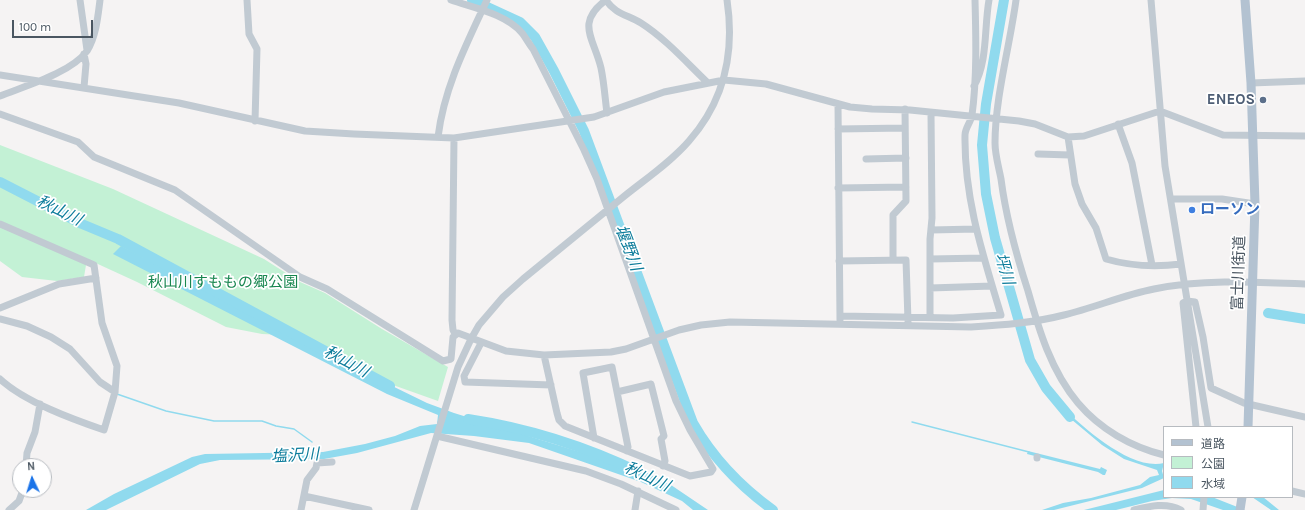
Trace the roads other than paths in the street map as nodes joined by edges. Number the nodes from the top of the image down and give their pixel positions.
1 (80, 0) edge
2 (100, 0) edge
3 (247, 0) edge
4 (451, 0) edge
5 (487, 0) edge
6 (727, 0) edge
7 (975, 0) edge
8 (989, 0) edge
9 (1016, 0) edge
10 (1151, 0) edge
11 (1245, 0) edge
12 (482, 11) junction
13 (86, 52) junction
14 (0, 75) edge
15 (724, 80) junction
16 (39, 81) junction
17 (1305, 81) edge
18 (708, 83) junction
19 (1251, 83) junction
20 (84, 87) junction
21 (973, 88) junction
22 (0, 96) edge
23 (838, 104) junction
24 (905, 110) junction
25 (1160, 111) junction
26 (607, 113) junction
27 (931, 113) junction
28 (0, 114) edge
29 (972, 117) junction
30 (996, 119) junction
31 (255, 121) junction
32 (571, 121) junction
33 (1118, 124) junction
34 (905, 128) junction
35 (838, 129) junction
36 (1253, 135) junction
37 (1068, 136) junction
38 (1305, 136) edge
39 (438, 137) junction
40 (454, 138) junction
41 (1038, 154) dead end
42 (1070, 155) junction
43 (906, 158) junction
44 (866, 159) dead end
45 (906, 187) junction
46 (838, 188) junction
47 (1171, 199) junction
48 (1255, 204) junction
49 (608, 210) junction
50 (0, 224) edge
51 (931, 230) junction
52 (976, 230) junction
53 (984, 258) junction
54 (930, 259) junction
55 (893, 260) junction
56 (839, 261) junction
57 (1181, 264) junction
58 (1152, 265) junction
59 (96, 278) junction
60 (1253, 281) junction
61 (1184, 284) junction
62 (1305, 284) edge
63 (992, 286) junction
64 (930, 288) junction
65 (1187, 301) junction
66 (0, 308) edge
67 (908, 316) junction
68 (930, 317) junction
69 (0, 319) edge
70 (840, 320) junction
71 (1036, 321) junction
72 (908, 324) junction
73 (455, 334) junction
74 (655, 338) junction
75 (471, 339) junction
76 (481, 343) junction
77 (544, 355) junction
78 (0, 379) edge
79 (551, 385) junction
80 (115, 392) junction
81 (617, 392) junction
82 (40, 404) junction
83 (1249, 404) junction
84 (1305, 417) edge
85 (1196, 426) edge
86 (1208, 426) edge
87 (1248, 426) edge
88 (437, 436) junction
89 (594, 438) junction
90 (627, 451) junction
91 (1163, 455) edge
92 (27, 458) edge
93 (332, 462) dead end
94 (663, 466) junction
95 (638, 491) junction
96 (1293, 491) edge
97 (1305, 494) edge
98 (304, 496) junction
99 (20, 498) edge
100 (1204, 498) edge
101 (1242, 498) edge
102 (9, 510) edge
103 (301, 510) edge
104 (369, 510) edge
105 (414, 510) edge
106 (635, 510) edge
107 (676, 510) edge
108 (1134, 510) edge
109 (1182, 510) edge
110 (1203, 510) edge
111 (1240, 510) edge

1 - 13 street
2 - 13 street
3 - 31 street
4 - 12 street
5 - 12 street
6 - 15 street
7 - 21 street
8 - 21 street
9 - 30 street
10 - 25 street
11 - 19 main road, 富士川街道
12 - 32 street
12 - 39 street
13 - 16 street
13 - 20 street
14 - 16 street
15 - 18 street
15 - 23 street
15 - 49 street
16 - 20 street
16 - 22 street
17 - 19 street
18 - 26 street
18 - 26 street
19 - 36 main road, 富士川街道
20 - 31 street
21 - 29 street
23 - 24 street
23 - 35 street
24 - 27 street
24 - 34 street
25 - 33 street
25 - 36 street
25 - 47 street
26 - 32 street
27 - 29 street
27 - 51 street
28 - 73 street
29 - 30 street
29 - 52 street
30 - 37 street
30 - 71 street
31 - 39 street
32 - 40 street
32 - 49 street
33 - 37 street
33 - 58 street
34 - 35 street
34 - 43 street
35 - 46 street
36 - 38 street
36 - 48 main road, 富士川街道
37 - 42 street
39 - 40 street
40 - 73 street
41 - 42 street
42 - 58 street
43 - 44 street
43 - 45 street
45 - 46 street
45 - 55 street
46 - 56 street
47 - 48 street
47 - 57 street
48 - 60 main road, 富士川街道
49 - 74 street
49 - 75 street
50 - 59 street
51 - 52 street
51 - 54 street
52 - 53 street
53 - 54 street
53 - 63 street
54 - 64 street
55 - 56 street
55 - 67 street
56 - 70 street
57 - 58 street
57 - 61 street
59 - 66 street
59 - 80 street
60 - 61 street
60 - 62 street
60 - 83 main road, 富士川街道
61 - 65 street
61 - 71 street
63 - 64 street
63 - 68 street
64 - 68 street
65 - 83 street
65 - 85 street
65 - 86 street
67 - 68 street
67 - 70 street
67 - 72 street
69 - 80 street
70 - 72 street
70 - 74 street
71 - 72 street
71 - 91 street
73 - 75 street
74 - 77 street
74 - 94 street
75 - 76 street
75 - 88 street
76 - 77 street
76 - 79 street
77 - 79 street
78 - 82 street
79 - 89 street
80 - 82 street
81 - 89 street
81 - 90 street
81 - 94 street
82 - 92 street
83 - 84 street
83 - 87 main road, 富士川街道
88 - 95 street
88 - 105 street
89 - 90 street
90 - 94 street
93 - 98 street
95 - 106 street
95 - 107 street
96 - 97 street
98 - 103 street
98 - 104 street
99 - 102 street
100 - 110 street
101 - 111 main road
108 - 109 street

